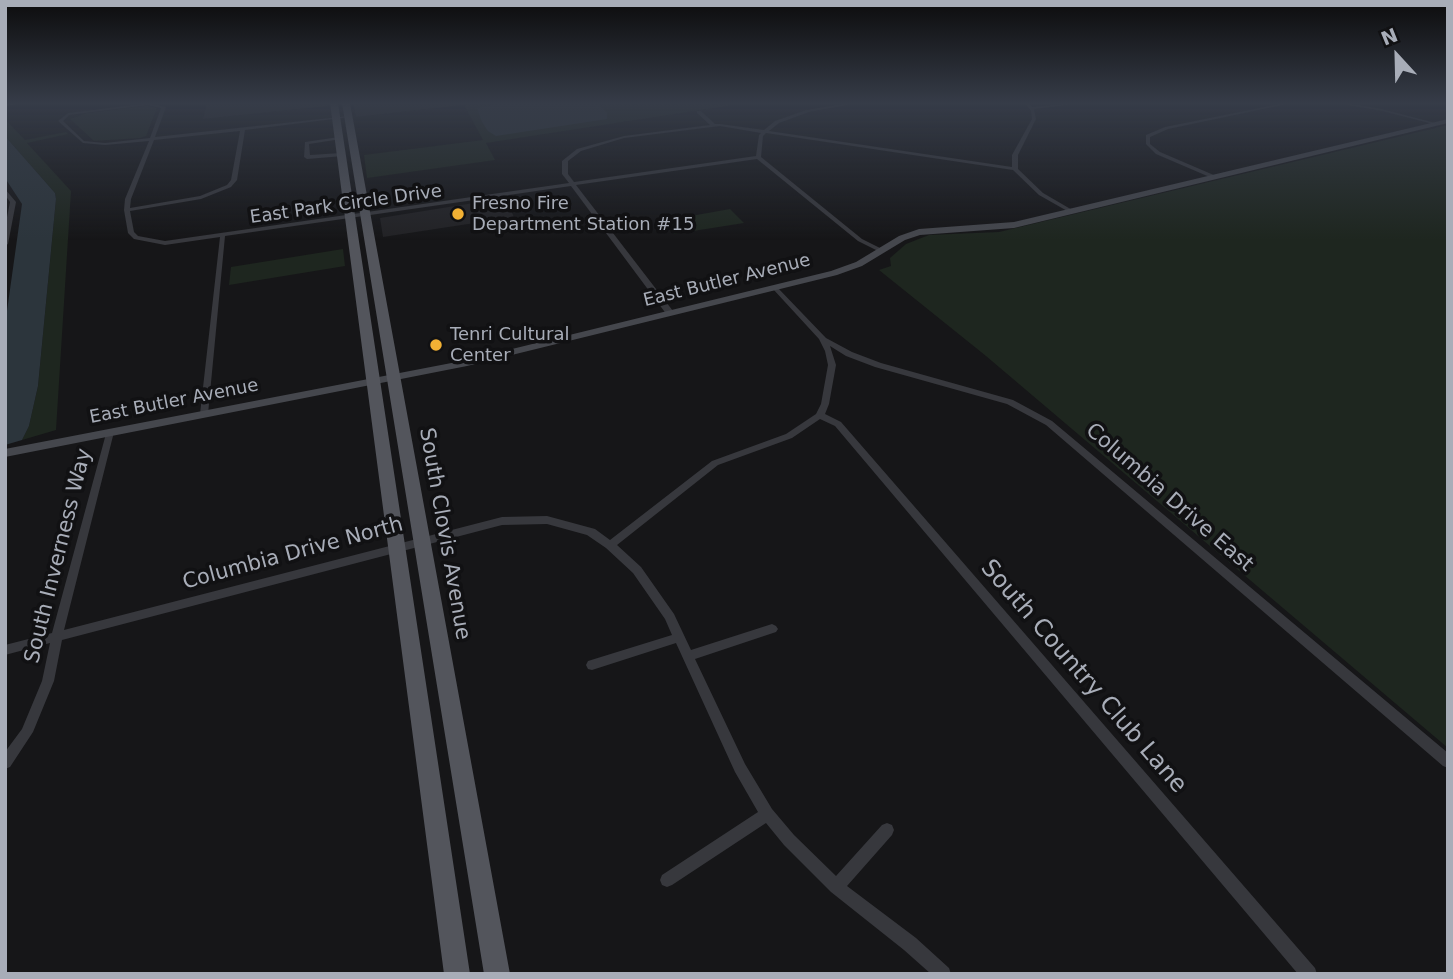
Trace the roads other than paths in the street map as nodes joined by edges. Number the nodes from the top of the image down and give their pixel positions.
1 (148, 149) edge
2 (240, 149) edge
3 (307, 149) edge
4 (336, 149) edge
5 (340, 149) edge
6 (347, 149) edge
7 (584, 149) edge
8 (759, 149) edge
9 (881, 149) edge
10 (1018, 149) edge
11 (1152, 149) edge
12 (1331, 149) edge
13 (758, 157) junction
14 (1015, 169) junction
15 (1214, 177) junction
16 (574, 185) junction
17 (5, 191) edge
18 (127, 210) junction
19 (1071, 211) junction
20 (8, 217) edge
21 (358, 217) junction
22 (223, 237) junction
23 (5, 244) edge
24 (880, 250) junction
25 (775, 288) junction
26 (670, 313) junction
27 (822, 338) junction
28 (394, 379) junction
29 (373, 382) junction
30 (204, 414) junction
31 (820, 415) junction
32 (110, 432) junction
33 (5, 453) edge
34 (422, 540) junction
35 (610, 545) junction
36 (396, 547) junction
37 (772, 629) dead end
38 (57, 636) junction
39 (680, 637) junction
40 (5, 650) edge
41 (689, 656) junction
42 (592, 665) dead end
43 (1448, 762) edge
44 (5, 763) edge
45 (768, 814) junction
46 (887, 830) dead end
47 (667, 880) dead end
48 (836, 887) junction
49 (457, 974) edge
50 (497, 974) edge
51 (943, 974) edge
52 (1309, 974) edge

1 - 18 street
2 - 18 street
3 - 4 street
5 - 21 main road, South Clovis Avenue
6 - 21 main road, South Clovis Avenue
7 - 16 street
8 - 13 street
9 - 14 street
10 - 14 street
11 - 15 street
12 - 15 street, East Butler Avenue
13 - 16 street, East Park Circle Drive
13 - 24 street
14 - 19 street
15 - 19 street, East Butler Avenue
16 - 21 street, East Park Circle Drive
16 - 26 street
17 - 20 street
18 - 22 street, East Park Circle Drive
19 - 24 street, East Butler Avenue
20 - 23 street
21 - 22 street, East Park Circle Drive
21 - 28 main road, South Clovis Avenue
21 - 29 main road, South Clovis Avenue
22 - 30 street
24 - 25 street, East Butler Avenue
25 - 26 street, East Butler Avenue
25 - 27 street
26 - 28 street, East Butler Avenue
27 - 31 street
27 - 43 street, Columbia Drive East
28 - 29 street, East Butler Avenue
28 - 34 main road, South Clovis Avenue
29 - 30 street, East Butler Avenue
29 - 36 main road, South Clovis Avenue
30 - 32 street, East Butler Avenue
31 - 35 street
31 - 52 street, South Country Club Lane
32 - 33 street, East Butler Avenue
32 - 38 street, South Inverness Way
34 - 35 street, Columbia Drive North
34 - 36 street, Columbia Drive North
34 - 50 main road, South Clovis Avenue
35 - 39 street, Columbia Drive North
36 - 38 street, Columbia Drive North
36 - 49 main road, South Clovis Avenue
37 - 41 street
38 - 40 street, Columbia Drive North
38 - 44 street, South Inverness Way
39 - 41 street, Columbia Drive North
39 - 42 street
41 - 45 street, Columbia Drive North
45 - 47 street
45 - 48 street, Columbia Drive North
46 - 48 street
48 - 51 street, Columbia Drive North

